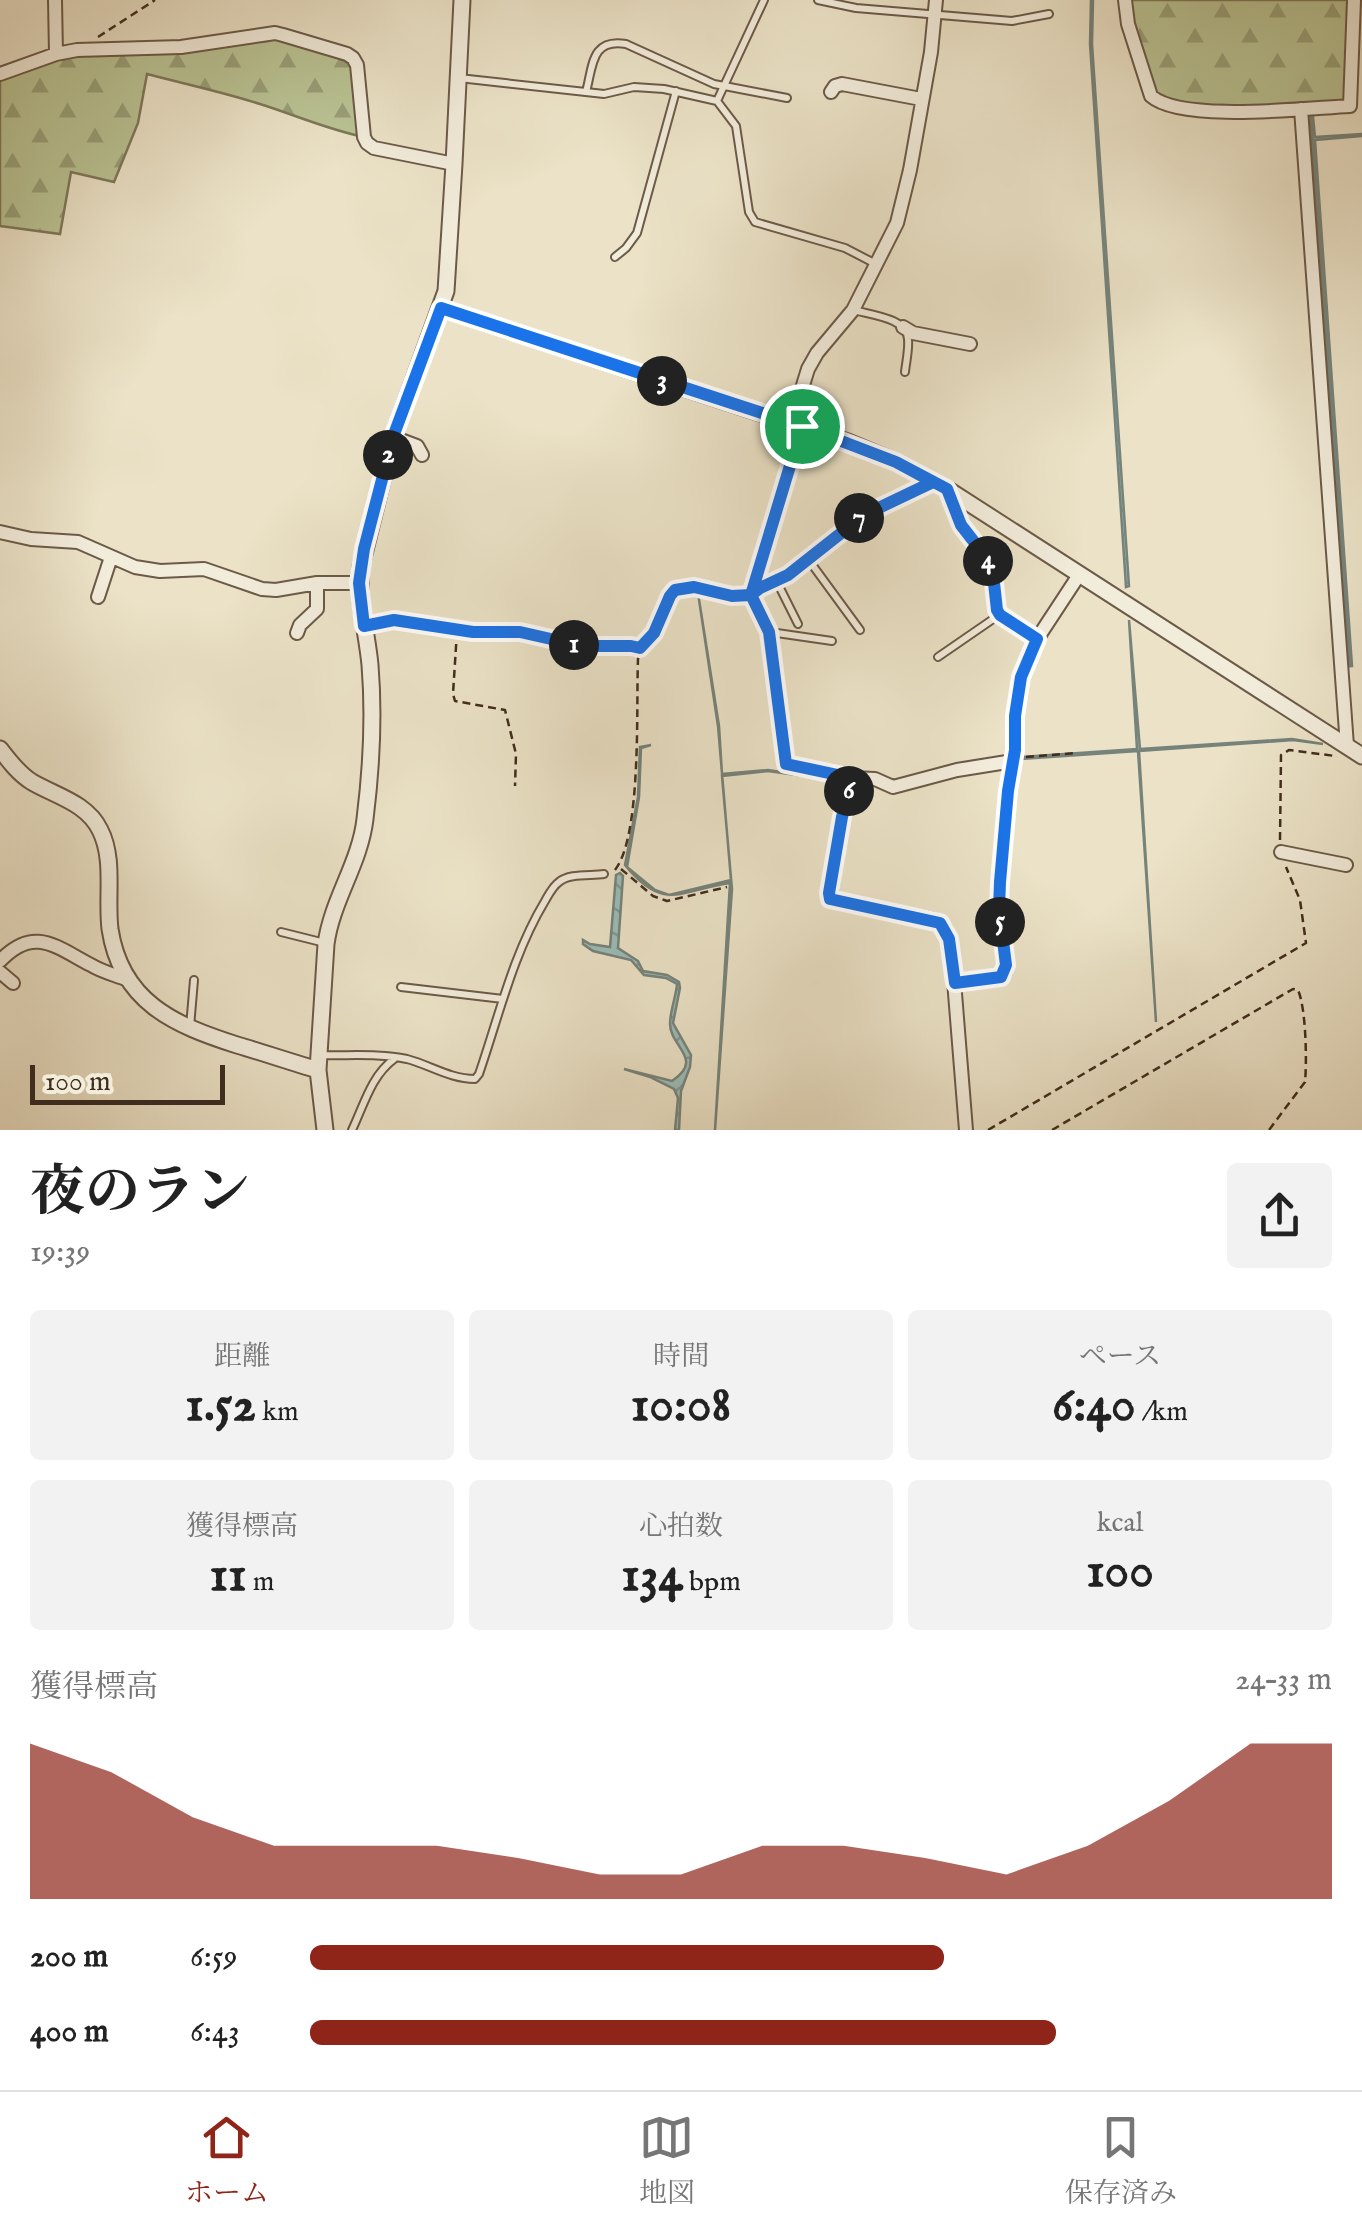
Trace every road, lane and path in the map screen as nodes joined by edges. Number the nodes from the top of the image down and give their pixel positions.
1 (55, 0) edge
2 (155, 0) edge
3 (462, 0) edge
4 (764, 0) edge
5 (818, 0) edge
6 (1125, 0) edge
7 (1354, 0) edge
8 (936, 7) edge
9 (1050, 14) dead end
10 (77, 50) junction
11 (56, 54) junction
12 (0, 74) edge
13 (458, 78) junction
14 (724, 86) junction
15 (676, 91) junction
16 (586, 92) junction
17 (831, 92) dead end
18 (787, 98) dead end
19 (921, 99) junction
20 (717, 101) junction
21 (1301, 109) junction
22 (454, 164) junction
23 (615, 257) dead end
24 (877, 264) junction
25 (441, 308) junction
26 (853, 310) junction
27 (903, 327) junction
28 (970, 344) dead end
29 (905, 372) dead end
30 (802, 426) junction
31 (393, 437) junction
32 (422, 455) dead end
33 (940, 485) junction
34 (0, 532) edge
35 (111, 558) junction
36 (808, 559) junction
37 (1079, 574) junction
38 (777, 582) junction
39 (318, 583) junction
40 (359, 583) junction
41 (751, 595) junction
42 (98, 596) dead end
43 (1000, 615) junction
44 (798, 624) dead end
45 (364, 626) junction
46 (457, 630) junction
47 (860, 630) dead end
48 (769, 632) junction
49 (297, 633) dead end
50 (1037, 639) junction
51 (832, 641) dead end
52 (640, 648) junction
53 (938, 657) dead end
54 (0, 749) edge
55 (1342, 751) junction
56 (1076, 753) dead end
57 (1362, 756) edge
58 (1017, 760) junction
59 (852, 778) junction
60 (515, 786) dead end
61 (1281, 852) junction
62 (1346, 865) dead end
63 (618, 867) junction
64 (604, 874) joint
65 (728, 887) dead end
66 (281, 932) dead end
67 (326, 944) junction
68 (0, 961) edge
69 (0, 972) edge
70 (128, 980) junction
71 (194, 980) dead end
72 (955, 983) junction
73 (13, 984) dead end
74 (402, 986) dead end
75 (503, 1000) junction
76 (190, 1028) junction
77 (398, 1058) junction
78 (319, 1062) junction
79 (325, 1130) edge
80 (352, 1130) edge
81 (966, 1130) edge
82 (988, 1130) edge
83 (1052, 1130) edge
84 (1269, 1130) edge

1 - 11 street
2 - 10 path
3 - 13 street
4 - 14 lane
5 - 8 lane
6 - 21 street
7 - 21 street
8 - 9 lane
8 - 19 street
10 - 11 street
10 - 22 street
11 - 12 street
13 - 16 lane
13 - 22 street
14 - 16 lane
14 - 18 lane
14 - 20 lane
15 - 16 lane
15 - 20 lane
15 - 23 lane
17 - 19 street
19 - 24 street
20 - 24 lane
21 - 55 street
22 - 25 street
24 - 26 street
25 - 30 street
25 - 31 street
26 - 27 lane
26 - 30 street
27 - 28 street
27 - 29 lane
30 - 33 street
30 - 41 street
31 - 32 street
31 - 40 street
33 - 36 lane
33 - 37 street
33 - 43 lane
34 - 35 street
35 - 39 street
35 - 42 street
36 - 38 lane
36 - 47 lane
37 - 50 street
37 - 55 street
38 - 41 lane
38 - 44 lane
39 - 40 street
39 - 49 street
40 - 45 street
41 - 48 street
41 - 52 path
43 - 50 lane
43 - 53 lane
45 - 46 path
45 - 67 street
46 - 52 path
46 - 60 path
48 - 51 lane
48 - 59 street
50 - 58 street
52 - 63 path
54 - 70 street
55 - 57 street
55 - 61 path
56 - 58 path
58 - 59 street
58 - 72 street
59 - 72 street
61 - 62 street
61 - 82 path
63 - 64 path
63 - 65 path
64 - 75 lane
66 - 67 lane
67 - 78 street
68 - 70 street
69 - 73 street
70 - 76 street
71 - 76 lane
72 - 81 street
74 - 75 lane
75 - 77 lane
76 - 78 street
77 - 78 lane
77 - 80 lane
78 - 79 street
83 - 84 path

